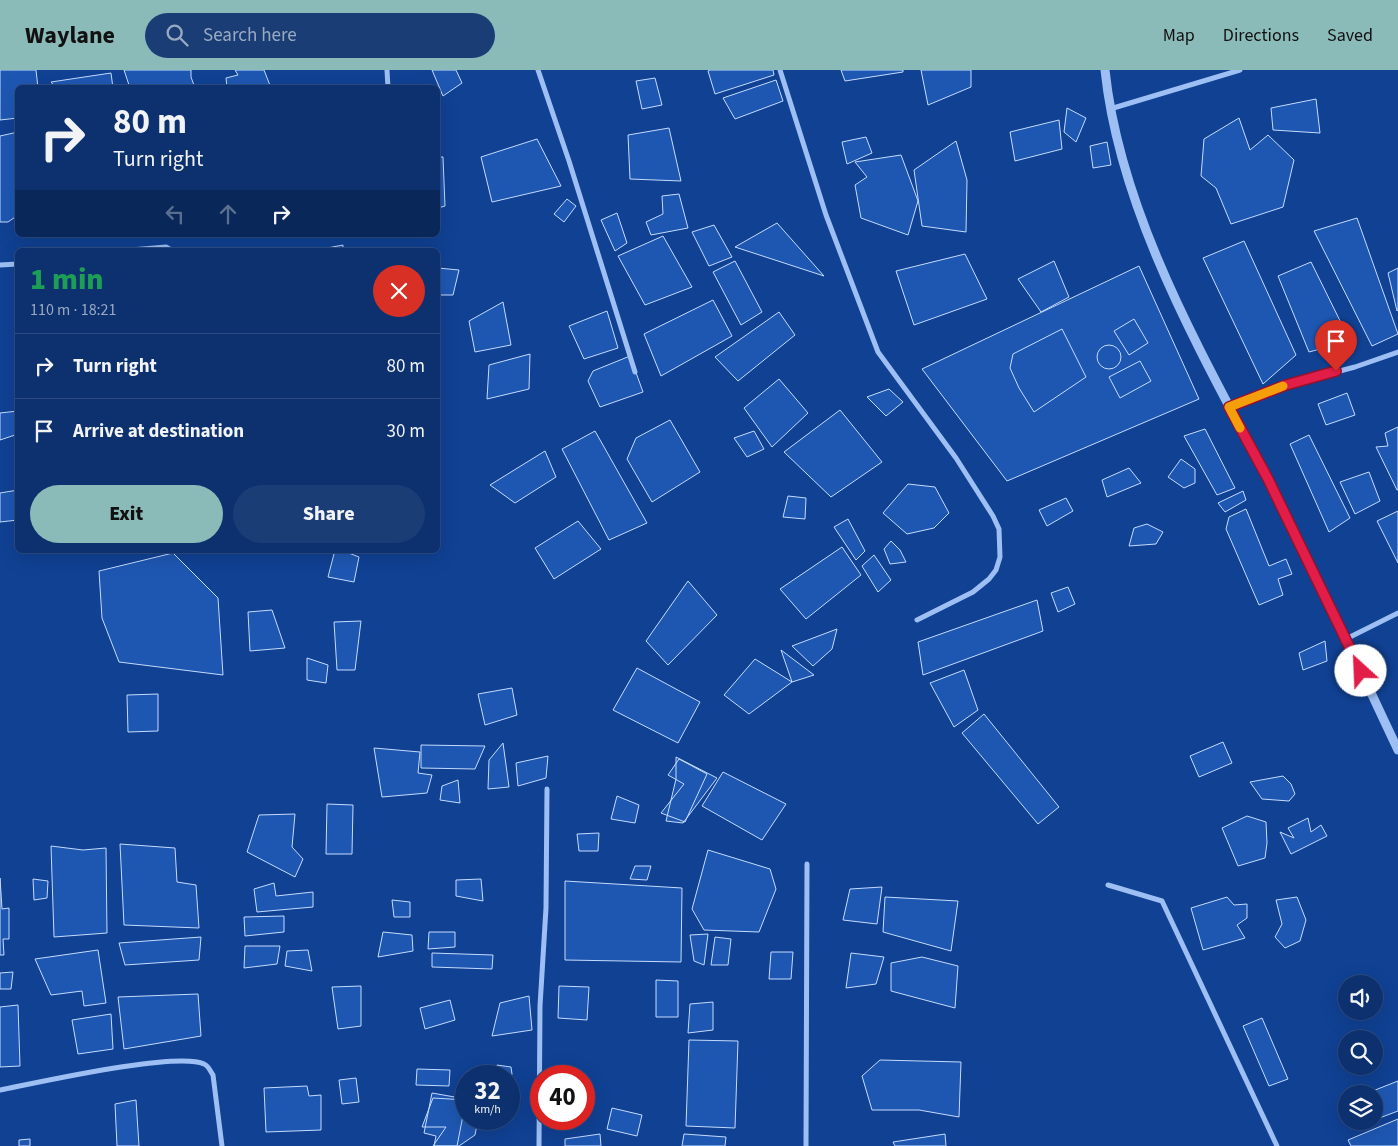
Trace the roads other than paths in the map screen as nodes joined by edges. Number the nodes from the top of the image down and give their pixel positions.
1 (386, 70) edge
2 (538, 70) edge
3 (780, 70) edge
4 (1105, 70) edge
5 (1240, 70) edge
6 (388, 85) edge
7 (1110, 109) junction
8 (15, 264) edge
9 (0, 265) edge
10 (1398, 352) edge
11 (635, 372) dead end
12 (1229, 407) junction
13 (1398, 613) edge
14 (916, 620) dead end
15 (1346, 640) junction
16 (1398, 750) edge
17 (547, 789) dead end
18 (807, 864) dead end
19 (1108, 885) dead end
20 (0, 1090) edge
21 (222, 1146) edge
22 (539, 1146) edge
23 (806, 1146) edge
24 (1277, 1146) edge

1 - 6 street
2 - 11 street
3 - 14 street
4 - 7 street
5 - 7 street
7 - 12 street
8 - 9 street
10 - 12 street
12 - 15 street
13 - 15 street
15 - 16 street
17 - 22 street
18 - 23 street
19 - 24 street
20 - 21 street

